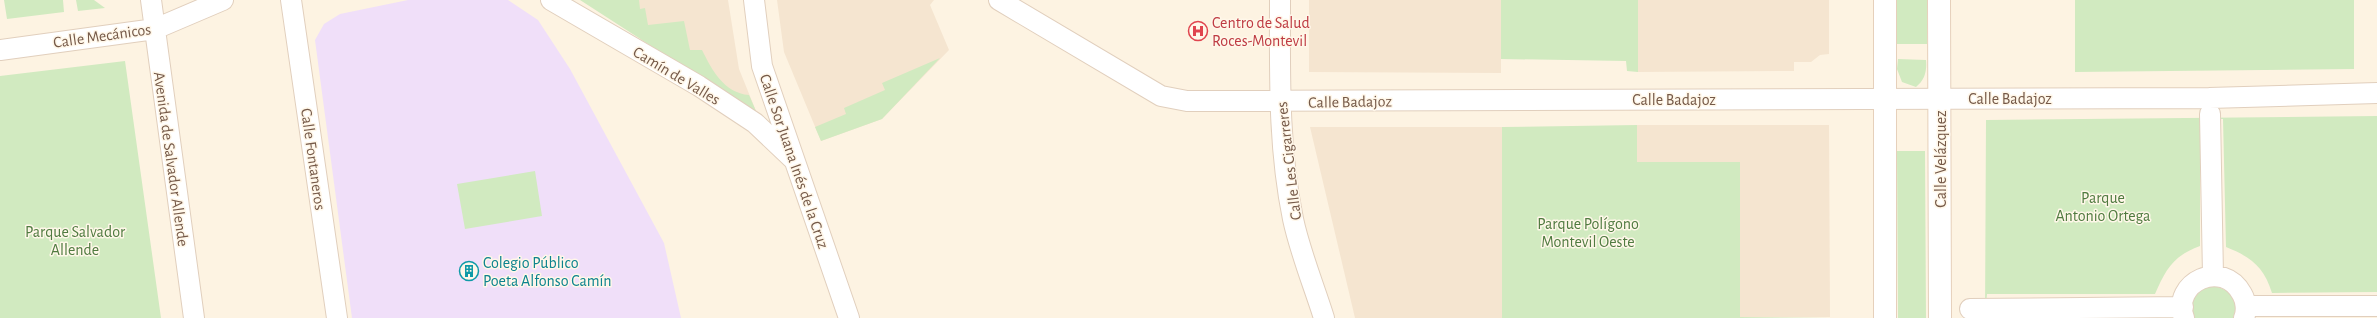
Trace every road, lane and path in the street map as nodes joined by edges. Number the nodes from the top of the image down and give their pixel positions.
1 (151, 0) edge
2 (223, 0) edge
3 (291, 0) edge
4 (550, 0) edge
5 (754, 0) edge
6 (998, 0) edge
7 (1280, 0) edge
8 (1884, 0) edge
9 (1939, 0) edge
10 (155, 29) junction
11 (0, 50) edge
12 (2377, 93) edge
13 (1885, 99) junction
14 (1940, 99) junction
15 (1279, 101) junction
16 (2210, 114) dead end
17 (795, 162) junction
18 (2213, 276) junction
19 (2377, 306) edge
20 (1970, 309) dead end
21 (2184, 312) edge
22 (2245, 312) edge
23 (194, 318) edge
24 (337, 318) edge
25 (849, 318) edge
26 (1324, 318) edge
27 (1885, 318) edge
28 (1940, 318) edge

1 - 10 street, Avenida de Salvador Allende
2 - 10 street, Calle Mecánicos
3 - 24 street, Calle Fontaneros
4 - 17 street, Camín de Valles
5 - 17 street, Calle Sor Juana Inés de la Cruz
6 - 15 street, Calle Badajoz
7 - 15 street, Calle Les Cigarreres
8 - 13 street
9 - 14 street, Calle Velázquez
10 - 11 street, Calle Mecánicos
10 - 23 street, Avenida de Salvador Allende
12 - 14 street, Calle Badajoz
13 - 14 street, Calle Badajoz
13 - 15 street, Calle Badajoz
13 - 27 street
14 - 28 street, Calle Velázquez
15 - 26 street, Calle Les Cigarreres
16 - 18 street
17 - 25 street, Calle Sor Juana Inés de la Cruz
18 - 21 street
18 - 22 street
19 - 22 street
20 - 21 street

